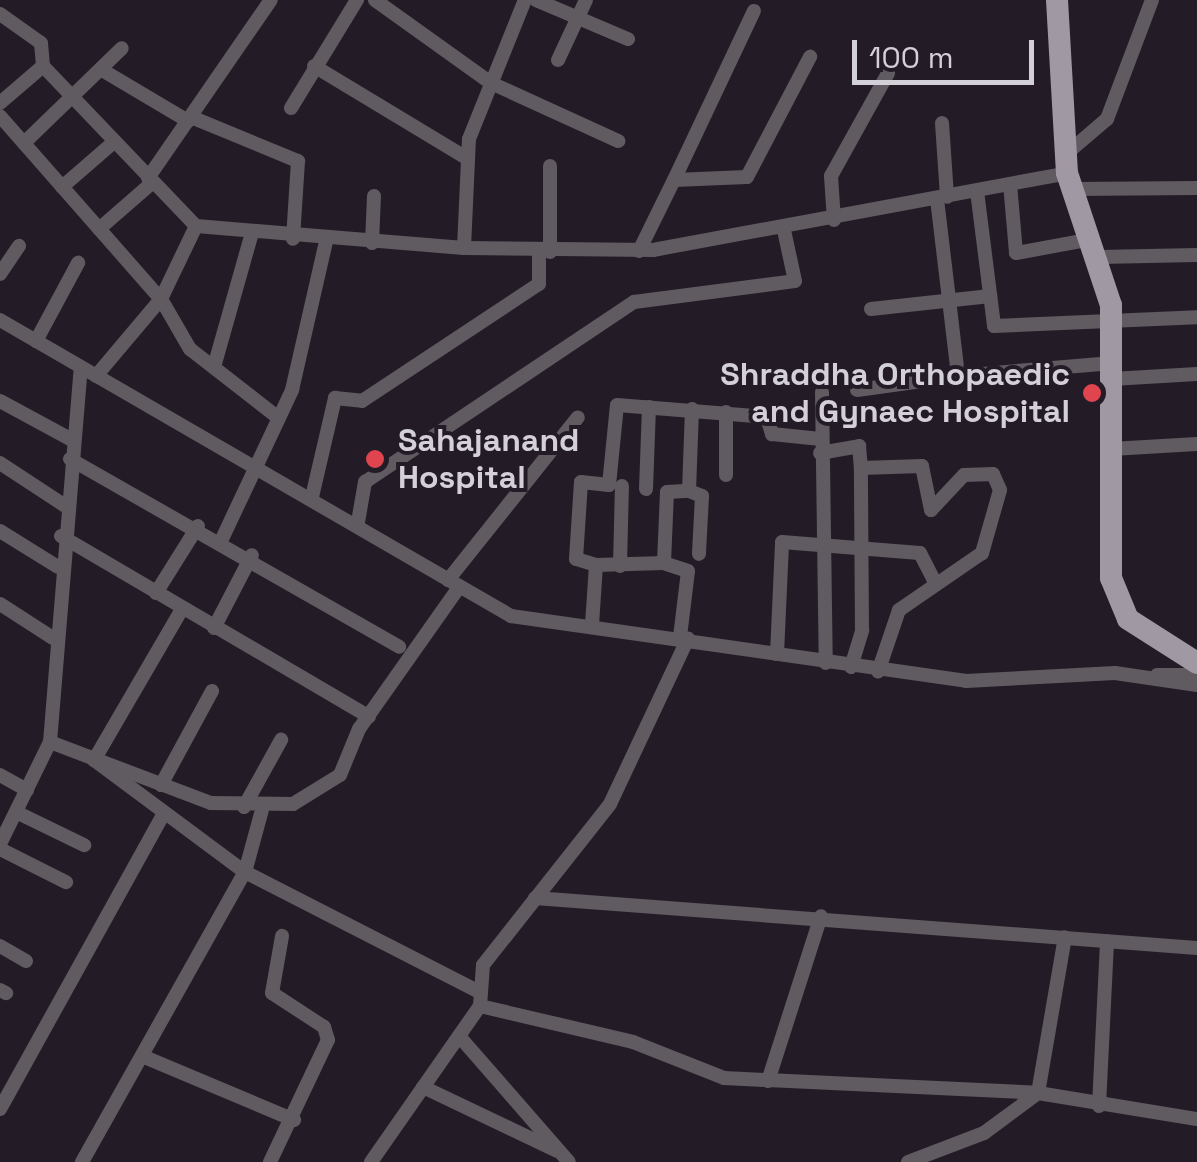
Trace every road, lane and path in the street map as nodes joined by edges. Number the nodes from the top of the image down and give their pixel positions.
1 (271, 0) edge
2 (357, 0) edge
3 (375, 0) edge
4 (586, 0) edge
5 (1057, 0) edge
6 (1152, 0) edge
7 (525, 1) edge
8 (754, 12) dead end
9 (0, 14) edge
10 (577, 19) junction
11 (628, 39) dead end
12 (122, 48) dead end
13 (810, 57) dead end
14 (558, 60) dead end
15 (43, 66) junction
16 (314, 66) junction
17 (102, 70) junction
18 (888, 73) dead end
19 (491, 84) junction
20 (2, 97) edge
21 (76, 100) junction
22 (291, 108) dead end
23 (0, 116) edge
24 (190, 119) junction
25 (942, 124) dead end
26 (618, 141) dead end
27 (114, 142) junction
28 (24, 143) junction
29 (468, 159) junction
30 (550, 166) dead end
31 (1069, 172) junction
32 (674, 180) junction
33 (150, 181) junction
34 (1010, 184) junction
35 (62, 186) junction
36 (1197, 188) edge
37 (976, 191) junction
38 (374, 196) dead end
39 (942, 198) junction
40 (834, 220) junction
41 (196, 226) junction
42 (99, 228) junction
43 (784, 230) junction
44 (252, 234) junction
45 (293, 239) junction
46 (326, 240) junction
47 (372, 243) junction
48 (19, 246) dead end
49 (464, 248) junction
50 (1096, 248) junction
51 (639, 250) junction
52 (544, 252) junction
53 (1197, 255) edge
54 (78, 263) dead end
55 (0, 274) edge
56 (990, 296) junction
57 (161, 299) junction
58 (948, 300) junction
59 (871, 309) dead end
60 (1112, 317) junction
61 (1197, 317) edge
62 (0, 320) edge
63 (36, 341) junction
64 (81, 367) junction
65 (214, 367) junction
66 (1112, 371) junction
67 (1197, 374) edge
68 (96, 376) junction
69 (958, 376) junction
70 (858, 390) dead end
71 (822, 392) dead end
72 (0, 401) edge
73 (649, 407) junction
74 (692, 409) junction
75 (726, 412) junction
76 (276, 416) junction
77 (578, 417) dead end
78 (72, 440) junction
79 (1197, 444) edge
80 (820, 446) junction
81 (1111, 449) junction
82 (70, 459) junction
83 (0, 463) edge
84 (861, 468) junction
85 (260, 472) junction
86 (726, 476) dead end
87 (615, 486) junction
88 (646, 489) junction
89 (688, 490) junction
90 (667, 492) junction
91 (312, 498) junction
92 (64, 505) junction
93 (358, 522) junction
94 (198, 526) junction
95 (0, 532) edge
96 (61, 536) junction
97 (222, 538) junction
98 (818, 544) junction
99 (862, 548) junction
100 (699, 554) dead end
101 (252, 555) junction
102 (664, 563) junction
103 (596, 566) junction
104 (620, 566) junction
105 (58, 567) junction
106 (1111, 578) junction
107 (453, 584) junction
108 (936, 584) junction
109 (156, 593) junction
110 (0, 604) edge
111 (182, 609) junction
112 (592, 626) junction
113 (214, 628) junction
114 (53, 638) junction
115 (684, 638) junction
116 (399, 647) dead end
117 (1197, 647) edge
118 (777, 654) junction
119 (1197, 662) edge
120 (826, 663) junction
121 (851, 667) junction
122 (878, 672) junction
123 (1197, 675) edge
124 (1141, 678) junction
125 (1197, 685) edge
126 (212, 690) dead end
127 (368, 718) junction
128 (282, 740) dead end
129 (50, 742) junction
130 (94, 760) junction
131 (0, 774) edge
132 (161, 784) junction
133 (26, 790) junction
134 (244, 807) junction
135 (262, 810) junction
136 (16, 812) junction
137 (162, 816) junction
138 (84, 845) dead end
139 (0, 846) edge
140 (246, 872) junction
141 (66, 882) dead end
142 (535, 898) junction
143 (821, 916) junction
144 (282, 936) dead end
145 (1065, 937) junction
146 (1107, 941) junction
147 (0, 946) edge
148 (1197, 948) edge
149 (26, 960) dead end
150 (480, 999) junction
151 (459, 1036) junction
152 (142, 1056) junction
153 (768, 1081) junction
154 (423, 1087) junction
155 (1038, 1093) junction
156 (1099, 1106) junction
157 (0, 1109) edge
158 (1197, 1119) edge
159 (294, 1120) junction
160 (566, 1158) edge
161 (82, 1162) edge
162 (270, 1162) edge
163 (371, 1162) edge
164 (908, 1162) edge

1 - 24 street
2 - 16 street
3 - 19 street
4 - 10 street
5 - 31 main road
6 - 31 street
7 - 10 street
7 - 19 street
8 - 32 street
9 - 15 street
10 - 11 street
10 - 14 street
12 - 17 street
13 - 32 street
15 - 20 street
15 - 21 street
16 - 22 street
16 - 29 street
17 - 21 street
17 - 24 street
18 - 40 street
19 - 26 street
19 - 29 street
21 - 27 street
21 - 28 street
23 - 28 street
24 - 33 street
24 - 45 street
25 - 39 street
27 - 33 street
27 - 35 street
28 - 35 street
29 - 49 street
30 - 52 street
31 - 34 street
31 - 36 street
31 - 50 main road
32 - 51 street
33 - 41 street
33 - 42 street
34 - 37 street
34 - 50 street
35 - 42 street
37 - 39 street
37 - 56 street
38 - 47 street
39 - 40 street
39 - 58 street
40 - 43 street
41 - 44 street
41 - 57 street
42 - 57 street
43 - 51 street
43 - 93 street
44 - 45 street
44 - 65 street
45 - 46 street
46 - 47 street
46 - 76 street
47 - 49 street
48 - 55 street
49 - 52 street
50 - 53 street
50 - 60 main road
51 - 52 street
52 - 91 street
54 - 63 street
56 - 58 street
56 - 60 street
57 - 65 street
57 - 68 street
58 - 59 street
58 - 69 street
60 - 61 street
60 - 66 main road
62 - 63 street
63 - 64 street
64 - 68 street
64 - 78 street
65 - 76 street
66 - 67 street
66 - 69 street
66 - 81 main road
68 - 85 street
69 - 70 street
71 - 80 street
72 - 78 street
73 - 74 street
73 - 87 street
73 - 88 street
74 - 75 street
74 - 89 street
75 - 80 street
75 - 86 street
76 - 85 street
77 - 107 street
78 - 82 street
79 - 81 street
80 - 84 street
80 - 98 street
81 - 106 main road
82 - 92 street
82 - 94 street
83 - 92 street
84 - 99 street
84 - 108 street
85 - 91 street
85 - 97 street
87 - 88 street
87 - 103 street
87 - 104 street
88 - 90 street
89 - 90 street
89 - 100 street
90 - 102 street
91 - 93 street
92 - 96 street
93 - 107 street
94 - 97 street
94 - 109 street
95 - 105 street
96 - 105 street
96 - 109 street
97 - 101 street
98 - 99 street
98 - 118 street
98 - 120 street
99 - 108 street
99 - 121 street
101 - 113 street
101 - 116 street
102 - 104 street
102 - 115 street
103 - 104 street
103 - 112 street
105 - 114 street
106 - 117 main road
106 - 119 main road
107 - 112 street
107 - 127 street
108 - 122 street
109 - 111 street
110 - 114 street
111 - 113 street
111 - 130 street
112 - 115 street
113 - 127 street
114 - 129 street
115 - 118 street
115 - 142 street
118 - 120 street
120 - 121 street
121 - 122 street
122 - 124 street
123 - 124 street
124 - 125 street
126 - 132 street
127 - 135 street
128 - 134 street
129 - 130 street
129 - 133 street
130 - 132 street
130 - 137 street
131 - 133 street
132 - 134 street
133 - 136 street
134 - 135 street
135 - 140 street
136 - 138 street
136 - 139 street
137 - 140 street
137 - 157 street
139 - 141 street
140 - 150 street
140 - 152 street
142 - 143 street
142 - 150 street
143 - 145 street
143 - 153 street
144 - 159 street
145 - 146 street
145 - 155 street
146 - 148 street
146 - 156 street
147 - 149 street
150 - 151 street
150 - 153 street
151 - 154 street
151 - 160 street
152 - 159 street
152 - 161 street
153 - 155 street
154 - 160 street
154 - 163 street
155 - 156 street
155 - 164 street
156 - 158 street
159 - 162 street

